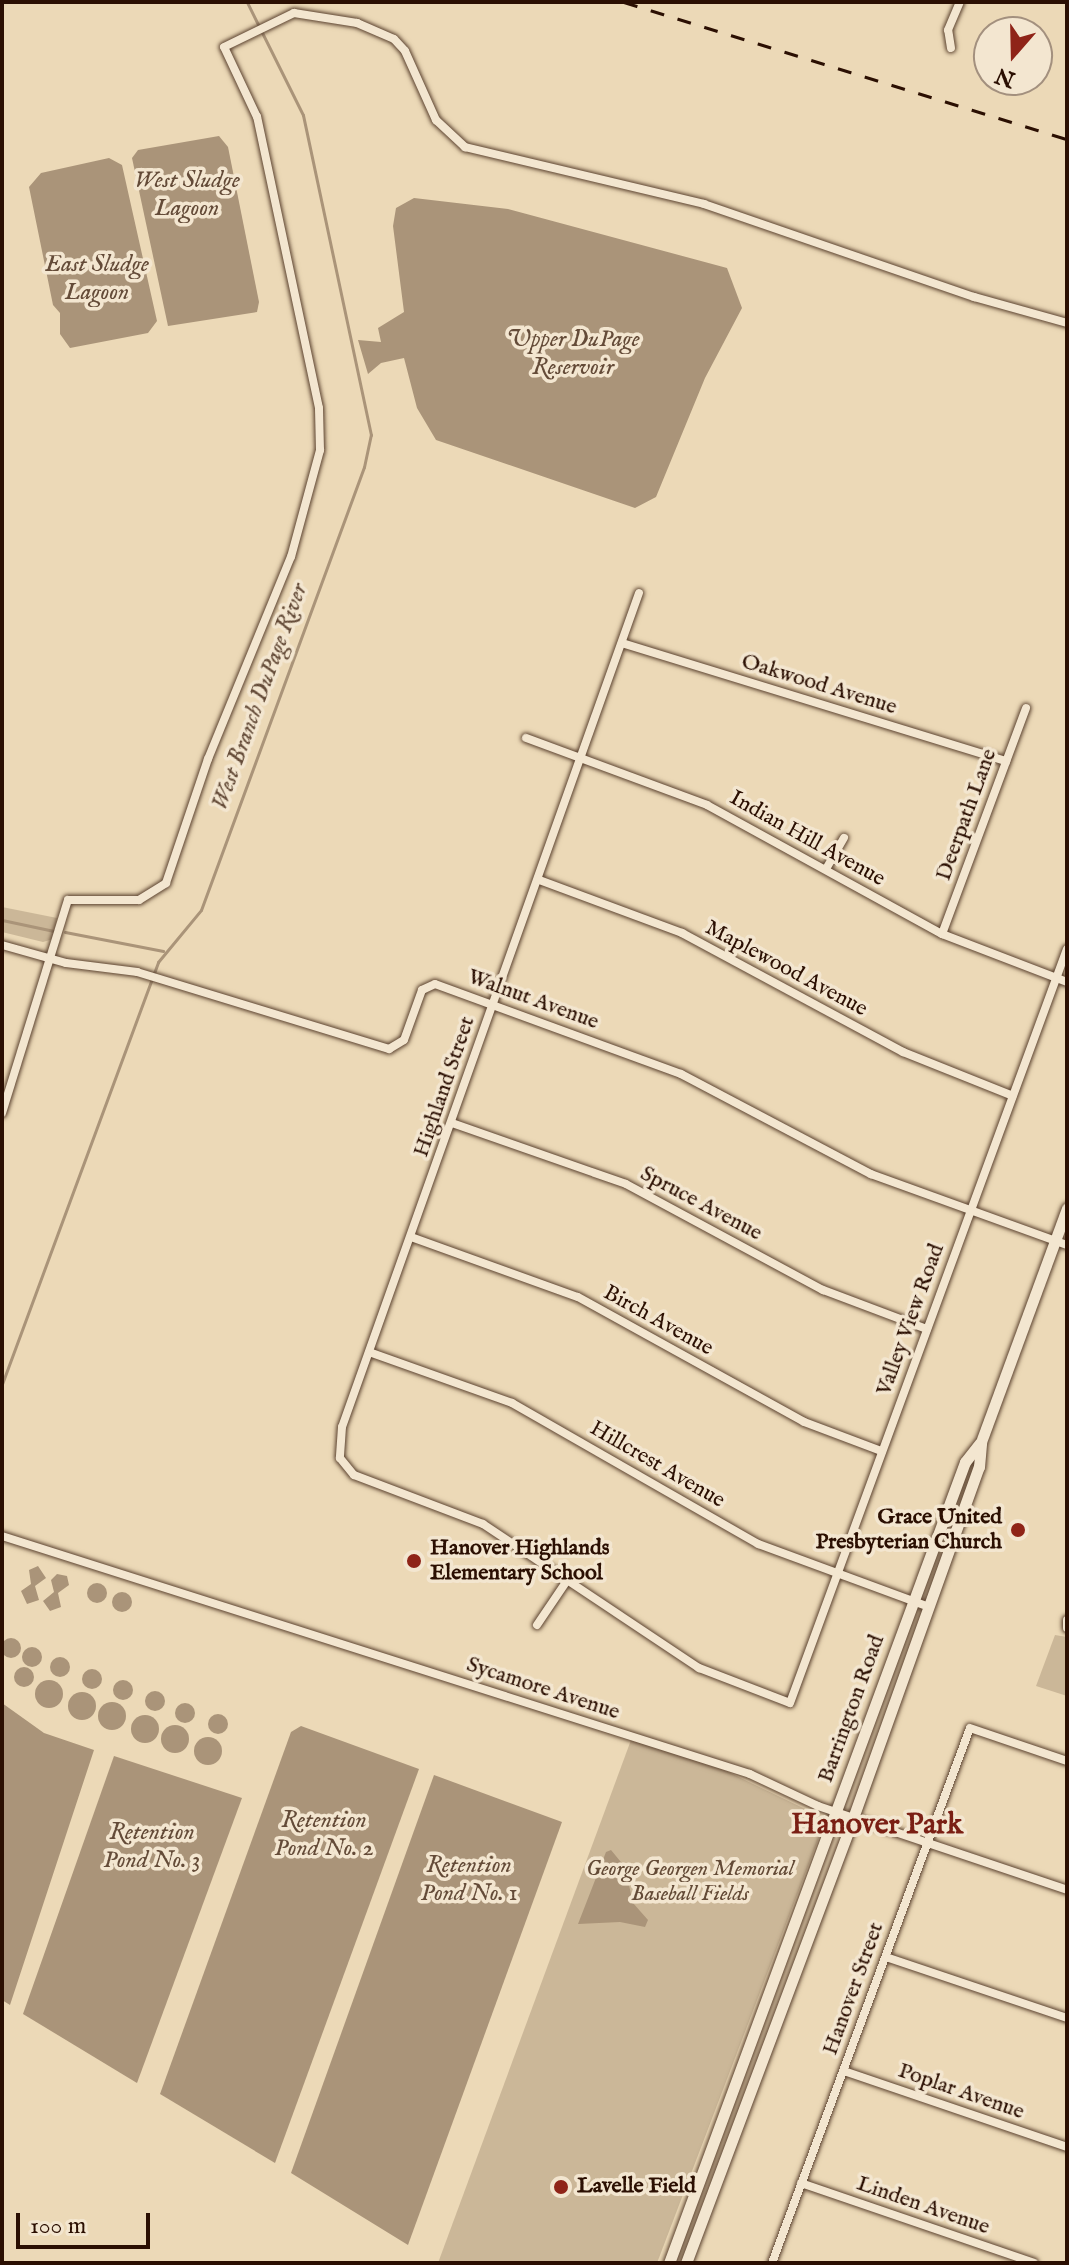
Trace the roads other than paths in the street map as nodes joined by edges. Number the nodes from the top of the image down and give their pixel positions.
1 (960, 2) edge
2 (951, 48) dead end
3 (1067, 323) edge
4 (639, 593) dead end
5 (622, 643) junction
6 (1026, 708) dead end
7 (526, 738) dead end
8 (581, 758) junction
9 (1006, 761) junction
10 (844, 838) dead end
11 (826, 869) junction
12 (539, 880) junction
13 (942, 934) junction
14 (2, 945) edge
15 (1067, 949) edge
16 (51, 959) junction
17 (1057, 978) junction
18 (1067, 982) edge
19 (493, 1004) junction
20 (1013, 1096) junction
21 (2, 1113) edge
22 (452, 1123) junction
23 (1067, 1208) edge
24 (971, 1211) junction
25 (411, 1237) junction
26 (1061, 1242) edge
27 (927, 1329) junction
28 (369, 1352) junction
29 (981, 1442) junction
30 (881, 1451) junction
31 (2, 1536) edge
32 (837, 1574) junction
33 (568, 1579) junction
34 (913, 1603) junction
35 (929, 1607) junction
36 (537, 1625) dead end
37 (1067, 1761) edge
38 (836, 1811) junction
39 (853, 1818) junction
40 (927, 1843) junction
41 (1067, 1890) edge
42 (886, 1957) junction
43 (1067, 2018) edge
44 (844, 2071) junction
45 (1067, 2147) edge
46 (801, 2183) junction
47 (669, 2263) edge
48 (686, 2263) edge
49 (772, 2263) edge
50 (1034, 2263) edge

1 - 2 street
3 - 16 street
4 - 5 street, Highland Street
5 - 8 street, Highland Street
5 - 9 street, Oakwood Avenue
6 - 9 street, Deerpath Lane
7 - 8 street, Indian Hill Avenue
8 - 11 street, Indian Hill Avenue
8 - 12 street, Highland Street
9 - 13 street, Deerpath Lane
10 - 11 street
11 - 13 street, Indian Hill Avenue
12 - 19 street, Highland Street
12 - 20 street, Maplewood Avenue
13 - 17 street, Indian Hill Avenue
14 - 16 street, Walnut Avenue
15 - 17 street, Valley View Road
16 - 19 street, Walnut Avenue
16 - 21 street
17 - 18 street, Indian Hill Avenue
17 - 20 street, Valley View Road
19 - 22 street, Highland Street
19 - 24 street, Walnut Avenue
20 - 24 street, Valley View Road
22 - 25 street, Highland Street
22 - 27 street, Spruce Avenue
23 - 26 main road, Barrington Road
24 - 26 street, Walnut Avenue
24 - 27 street, Valley View Road
25 - 28 street, Highland Street
25 - 30 street, Birch Avenue
26 - 29 main road, Barrington Road
27 - 30 street, Valley View Road
28 - 32 street, Hillcrest Avenue
28 - 33 street, Highland Street
29 - 34 main road, Barrington Road
29 - 35 main road, Barrington Road
30 - 32 street, Valley View Road
31 - 38 street, Sycamore Avenue
32 - 33 street, Valley View Road
32 - 34 street, Hillcrest Avenue
33 - 36 street
34 - 35 street, Hillcrest Avenue
34 - 38 main road, Barrington Road
35 - 39 main road, Barrington Road
37 - 40 street, Hanover Street
38 - 39 street, Sycamore Avenue
38 - 47 main road, Barrington Road
39 - 40 street, Sycamore Avenue
39 - 48 main road, Barrington Road
40 - 41 street, Sycamore Avenue
40 - 42 street, Hanover Street
42 - 43 street
42 - 44 street, Hanover Street
44 - 45 street, Poplar Avenue
44 - 46 street, Hanover Street
46 - 49 street, Hanover Street
46 - 50 street, Linden Avenue

